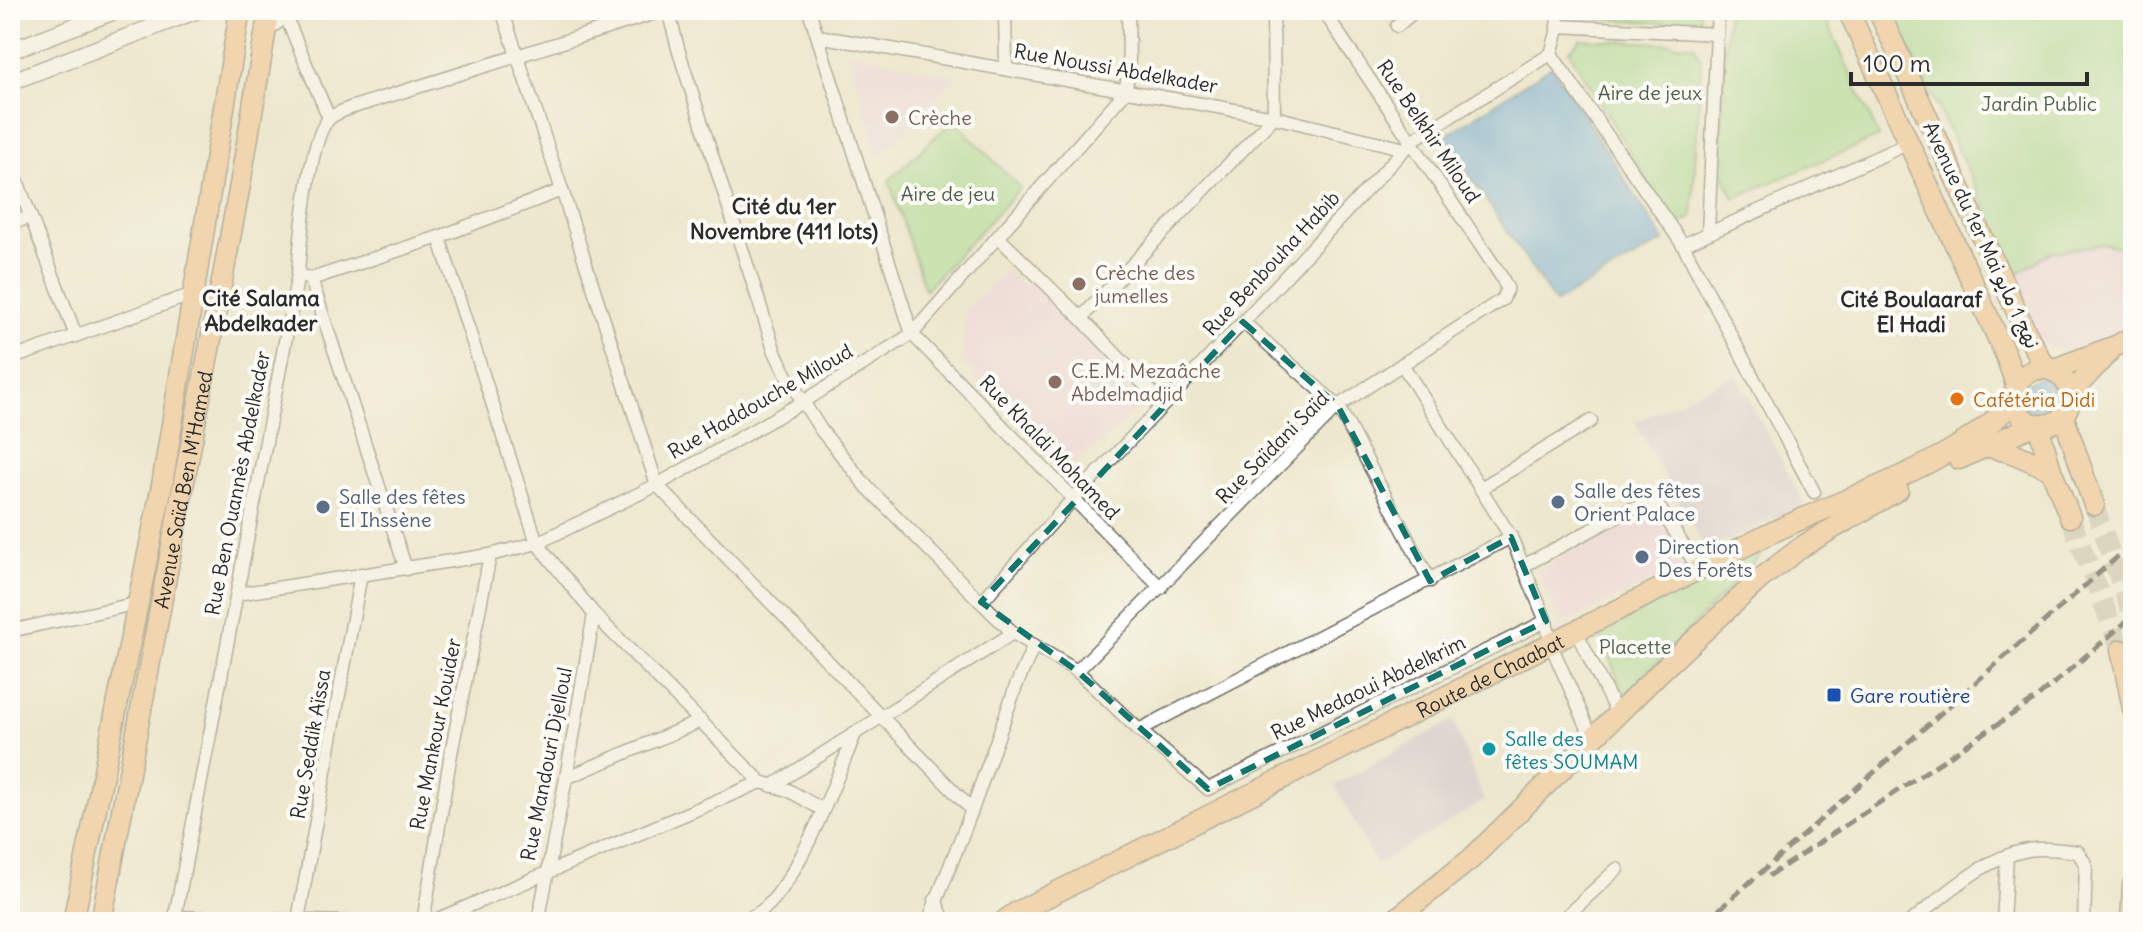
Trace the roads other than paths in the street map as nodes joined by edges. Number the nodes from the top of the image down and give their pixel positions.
1 (117, 10) edge
2 (198, 10) edge
3 (240, 10) edge
4 (502, 10) edge
5 (667, 10) edge
6 (809, 10) edge
7 (1005, 10) edge
8 (1128, 10) edge
9 (1273, 10) edge
10 (1323, 10) edge
11 (1416, 10) edge
12 (1558, 10) edge
13 (1718, 10) edge
14 (1848, 10) edge
15 (1878, 10) edge
16 (283, 12) edge
17 (1397, 26) dead end
18 (1557, 26) junction
19 (1717, 34) junction
20 (818, 36) junction
21 (10, 51) edge
22 (1551, 54) junction
23 (516, 57) junction
24 (1006, 69) junction
25 (10, 82) edge
26 (1126, 91) junction
27 (1274, 117) junction
28 (329, 118) junction
29 (1909, 143) junction
30 (1409, 144) junction
31 (12, 171) edge
32 (562, 190) junction
33 (30, 217) junction
34 (10, 224) edge
35 (1708, 233) junction
36 (439, 237) junction
37 (998, 237) junction
38 (1683, 245) junction
39 (298, 274) junction
40 (1501, 276) joint
41 (311, 279) junction
42 (193, 294) junction
43 (1081, 318) junction
44 (1243, 322) junction
45 (912, 334) junction
46 (76, 336) junction
47 (2125, 340) edge
48 (10, 359) edge
49 (1402, 364) junction
50 (2051, 370) junction
51 (2015, 393) junction
52 (2070, 394) junction
53 (803, 402) junction
54 (1163, 404) junction
55 (1338, 406) junction
56 (2063, 415) junction
57 (1591, 421) dead end
58 (2037, 425) junction
59 (1986, 446) junction
60 (2051, 470) junction
61 (657, 485) junction
62 (1481, 488) junction
63 (1814, 492) dead end
64 (1073, 499) junction
65 (2094, 505) tunnel mouth
66 (2070, 517) tunnel mouth
67 (1511, 537) junction
68 (537, 543) junction
69 (490, 555) junction
70 (1523, 566) junction
71 (406, 569) junction
72 (1699, 570) junction
73 (361, 574) junction
74 (1430, 581) junction
75 (1161, 588) junction
76 (237, 594) junction
77 (981, 602) junction
78 (139, 603) junction
79 (594, 614) junction
80 (1546, 621) junction
81 (10, 631) edge
82 (1013, 633) junction
83 (1577, 633) junction
84 (1034, 645) junction
85 (1551, 645) junction
86 (2121, 650) tunnel mouth
87 (1077, 671) junction
88 (2133, 709) edge
89 (1617, 714) junction
90 (880, 717) junction
91 (701, 721) junction
92 (1139, 730) junction
93 (855, 734) junction
94 (1593, 740) junction
95 (566, 778) junction
96 (766, 784) junction
97 (823, 810) junction
98 (972, 810) junction
99 (2007, 856) junction
100 (1617, 869) dead end
101 (545, 876) junction
102 (2133, 885) edge
103 (935, 900) junction
104 (174, 920) edge
105 (298, 920) junction
106 (73, 922) edge
107 (101, 922) edge
108 (349, 922) edge
109 (423, 922) edge
110 (431, 922) edge
111 (538, 922) edge
112 (737, 922) edge
113 (928, 922) edge
114 (945, 922) edge
115 (1003, 922) edge
116 (1392, 922) edge
117 (1560, 922) edge
118 (1910, 922) edge
119 (2003, 922) edge
120 (2084, 922) edge
121 (2131, 922) edge

1 - 21 street
2 - 25 street
3 - 42 main road, Avenue Saïd Ben M'Hamed
4 - 23 street
5 - 23 street
5 - 53 street
6 - 20 street
7 - 24 street
8 - 26 street
9 - 27 street
10 - 30 street, Rue Belkhir Miloud
11 - 17 street
12 - 18 street
13 - 19 street
14 - 29 main road, Avenue du 1er Mai نهج 1 مايو
15 - 50 main road, Avenue du 1er Mai نهج 1 مايو
16 - 28 street
16 - 107 main road, Avenue Saïd Ben M'Hamed
18 - 19 street
18 - 22 street
19 - 35 street
20 - 24 street, Rue Noussi Abdelkader
20 - 45 street
22 - 30 street, Rue Benbouha Habib
22 - 38 street
23 - 28 street
23 - 32 street
24 - 26 street, Rue Noussi Abdelkader
26 - 27 street, Rue Noussi Abdelkader
26 - 37 street, Rue Haddouche Miloud
27 - 30 street, Rue Noussi Abdelkader
27 - 43 street
28 - 39 street, Rue Ben Ouannès Abdelkader
29 - 35 street
29 - 51 main road, Avenue du 1er Mai نهج 1 مايو
30 - 40 street, Rue Belkhir Miloud
30 - 44 street, Rue Benbouha Habib
31 - 33 street
32 - 36 street
32 - 61 street
33 - 34 street
33 - 46 street
35 - 38 street
36 - 41 street
36 - 68 street
37 - 43 street
37 - 45 street, Rue Haddouche Miloud
38 - 63 street
39 - 41 street
39 - 76 street, Rue Ben Ouannès Abdelkader
40 - 49 street, Rue Saïdani Saïd
41 - 71 street
42 - 46 street
42 - 78 main road, Avenue Saïd Ben M'Hamed
43 - 54 street
44 - 54 street, Rue Benbouha Habib
44 - 55 street
45 - 53 street, Rue Haddouche Miloud
45 - 64 street, Rue Khaldi Mohamed
46 - 48 street
47 - 50 main road
47 - 52 main road
49 - 55 street, Rue Saïdani Saïd
49 - 62 street
50 - 51 main road
50 - 52 main road
51 - 58 main road
51 - 72 main road, Route de Chaabat
52 - 56 main road
53 - 61 street, Rue Haddouche Miloud
53 - 77 street
54 - 64 street, Rue Benbouha Habib
55 - 74 street
55 - 75 street, Rue Saïdani Saïd
56 - 58 main road
56 - 65 main road
57 - 62 street
58 - 59 main road
58 - 60 main road
59 - 60 main road
59 - 89 main road
60 - 66 main road
61 - 68 street, Rue Haddouche Miloud
61 - 90 street
62 - 67 street
64 - 75 street, Rue Khaldi Mohamed
64 - 77 street, Rue Benbouha Habib
67 - 70 street
67 - 74 street
68 - 69 street, Rue Haddouche Miloud
68 - 79 street
69 - 71 street, Rue Haddouche Miloud
69 - 109 street, Rue Mankour Kouider
70 - 72 street
70 - 80 street
71 - 73 street, Rue Haddouche Miloud
72 - 83 main road, Route de Chaabat
73 - 76 street, Rue Haddouche Miloud
73 - 105 street, Rue Seddik Aïssa
74 - 92 street
75 - 87 street, Rue Saïdani Saïd
76 - 104 street, Rue Ben Ouannès Abdelkader
77 - 82 street
78 - 81 street
78 - 106 main road, Avenue Saïd Ben M'Hamed
79 - 91 street
79 - 95 street, Rue Mandouri Djelloul
80 - 85 street
80 - 92 street, Rue Medaoui Abdelkrim
82 - 84 street
82 - 90 street
83 - 85 main road, Route de Chaabat
83 - 89 street
84 - 87 street
84 - 98 street
85 - 94 street
85 - 115 main road, Route de Chaabat
86 - 88 main road
87 - 92 street
89 - 94 main road
90 - 93 street
90 - 98 street
91 - 95 street
91 - 96 street
93 - 96 street
93 - 97 street
94 - 116 main road
95 - 101 street, Rue Mandouri Djelloul
96 - 97 street
96 - 101 street
97 - 112 street
98 - 103 street
99 - 118 street
99 - 119 street
99 - 120 street
100 - 117 street
101 - 110 street
101 - 111 street, Rue Mandouri Djelloul
102 - 121 main road
103 - 113 street
103 - 114 street
104 - 105 street
105 - 108 street

